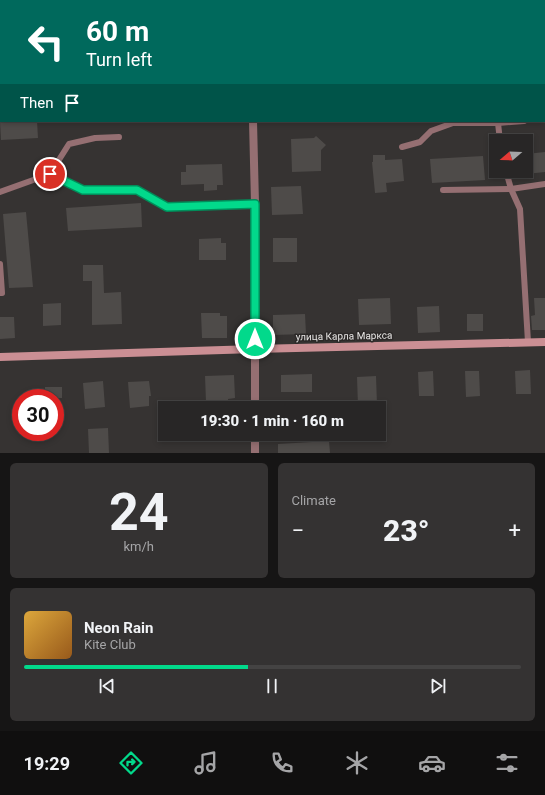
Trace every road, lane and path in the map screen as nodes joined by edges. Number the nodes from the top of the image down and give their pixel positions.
1 (253, 122) edge
2 (511, 122) edge
3 (498, 123) junction
4 (499, 134) edge
5 (119, 137) dead end
6 (402, 148) dead end
7 (50, 174) junction
8 (508, 178) edge
9 (545, 184) edge
10 (511, 189) junction
11 (443, 190) dead end
12 (0, 192) edge
13 (255, 204) junction
14 (0, 264) edge
15 (0, 293) edge
16 (528, 342) junction
17 (545, 342) edge
18 (255, 349) junction
19 (0, 357) edge
20 (255, 401) edge
21 (255, 441) edge
22 (256, 453) edge

1 - 13 street
2 - 3 lane
3 - 4 lane
3 - 6 lane
5 - 7 lane
7 - 12 lane
7 - 13 lane
8 - 10 lane
9 - 10 lane
10 - 11 lane
10 - 16 lane
13 - 18 street
14 - 15 lane
16 - 17 main road, улица Карла Маркса
16 - 18 main road, улица Карла Маркса
18 - 19 main road, улица Карла Маркса
18 - 20 street
21 - 22 street

